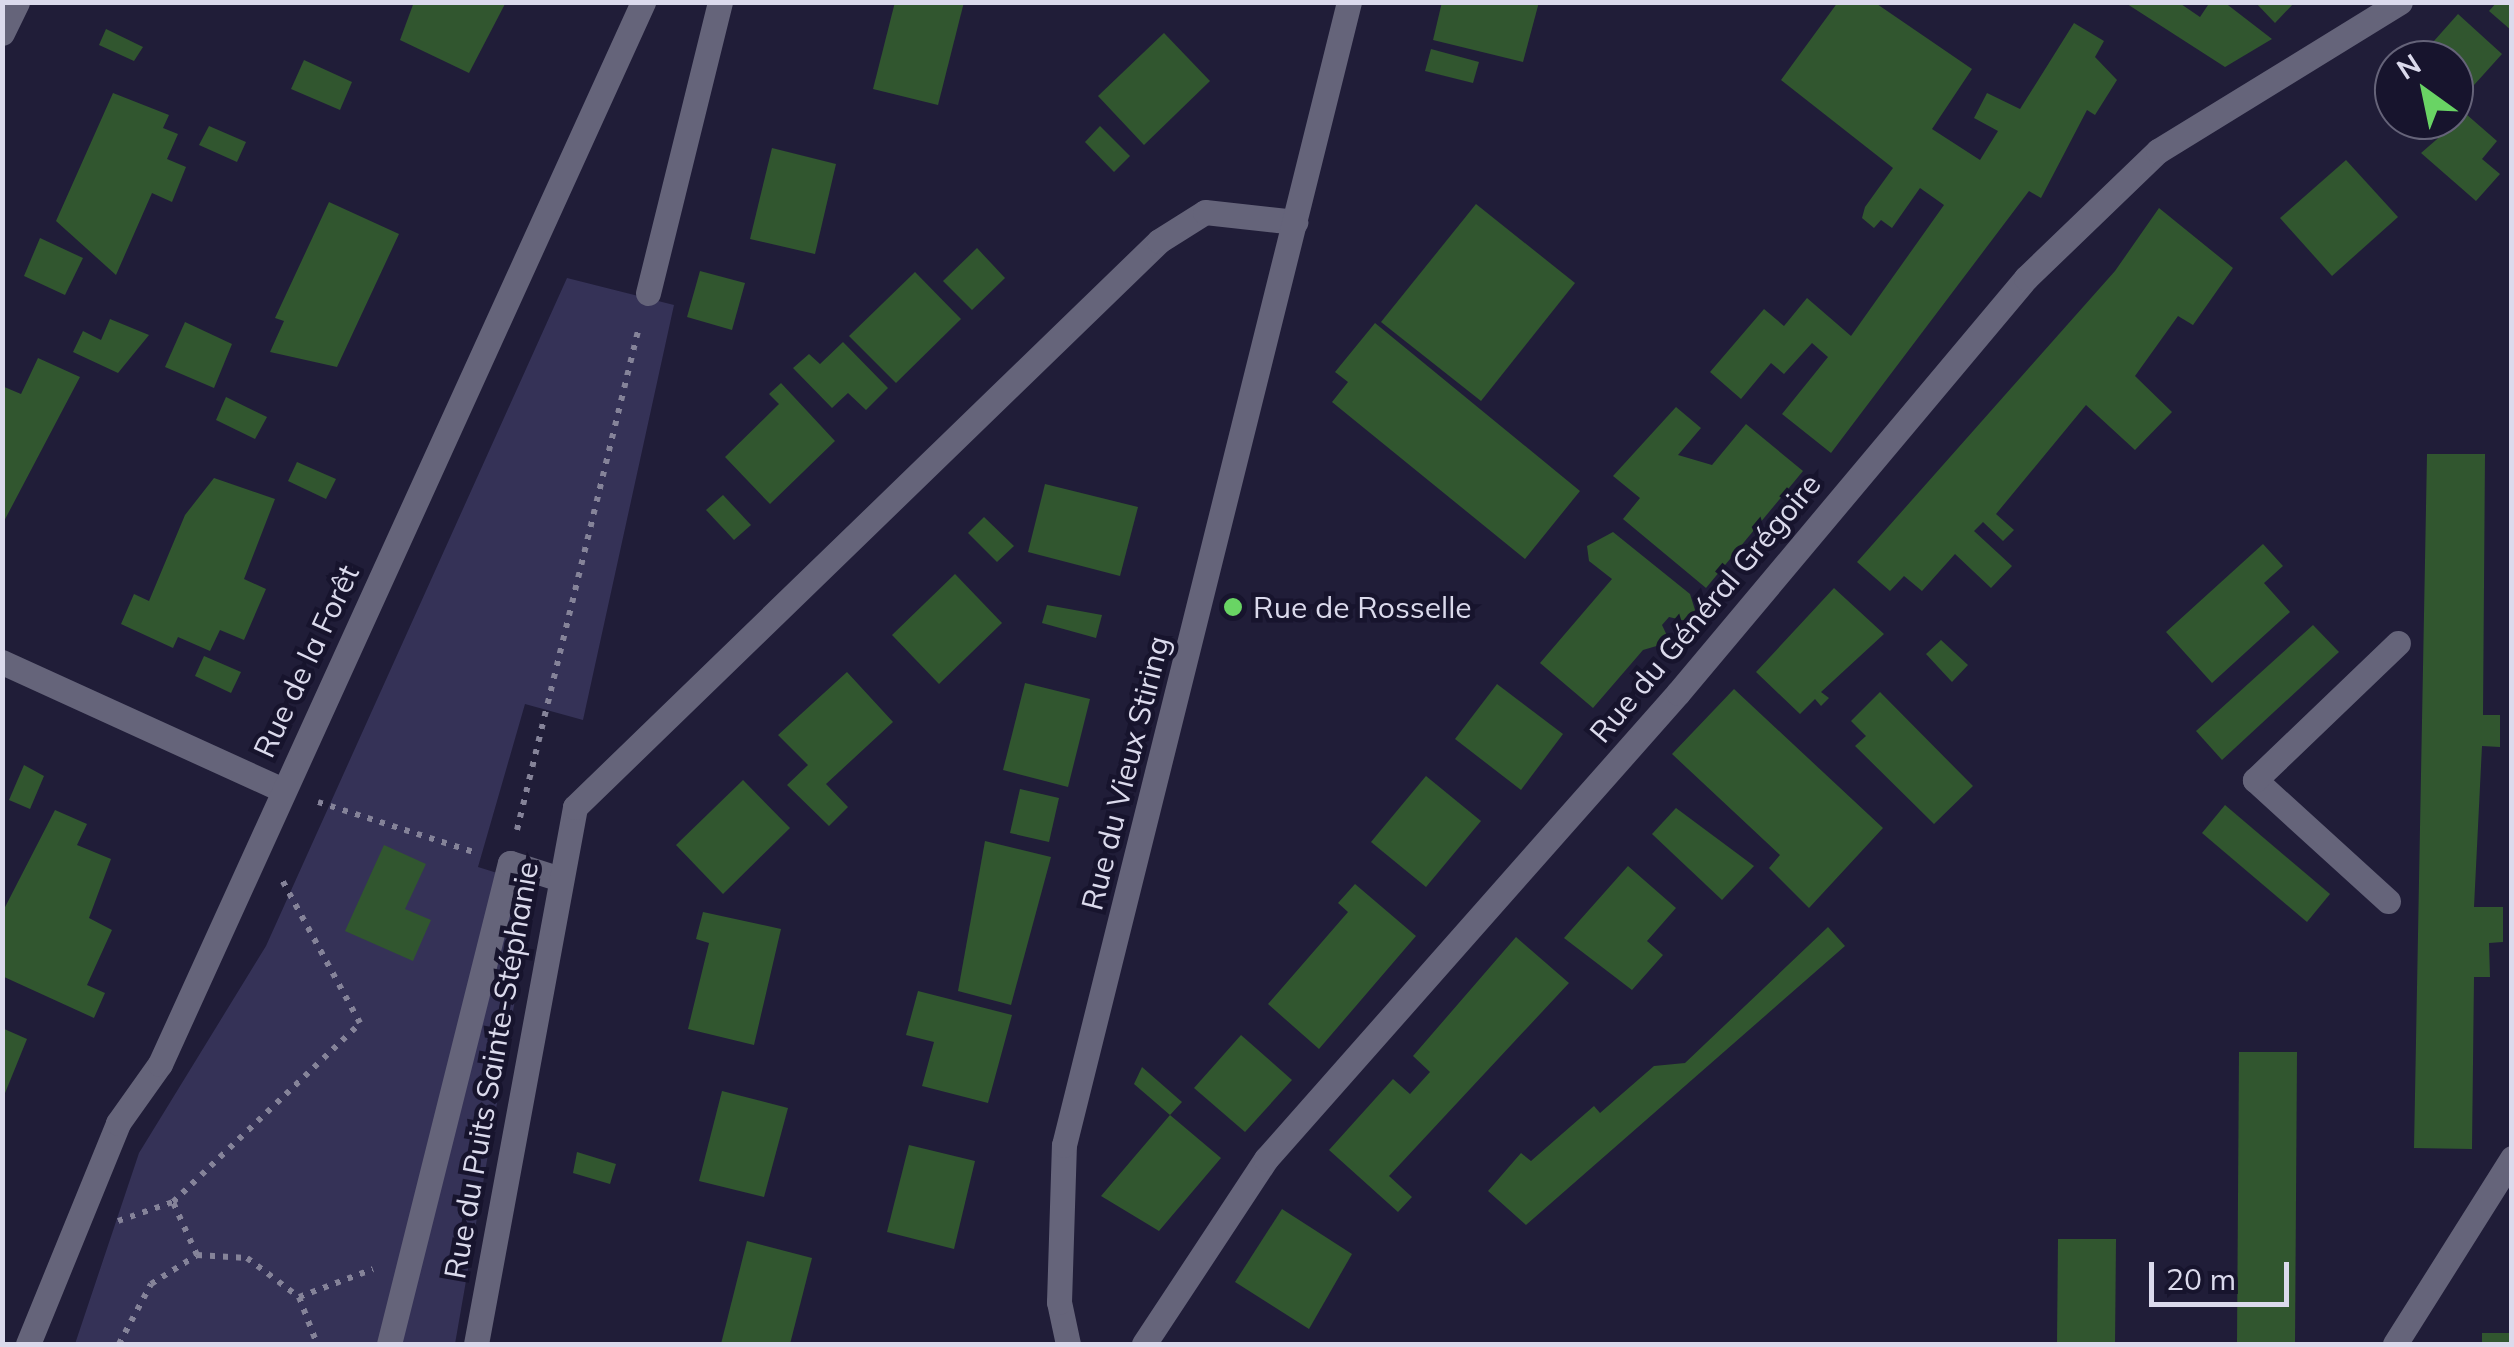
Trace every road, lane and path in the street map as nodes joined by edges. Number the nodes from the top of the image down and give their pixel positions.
1 (17, 2) edge
2 (643, 2) edge
3 (720, 2) edge
4 (1349, 2) edge
5 (2400, 2) edge
6 (2, 33) edge
7 (1294, 222) junction
8 (648, 293) joint
9 (2398, 643) dead end
10 (2, 662) edge
11 (283, 790) junction
12 (261, 840) junction
13 (510, 863) junction
14 (557, 878) junction
15 (2388, 901) dead end
16 (2512, 1158) edge
17 (412, 1254) junction
18 (197, 1255) junction
19 (299, 1298) junction
20 (28, 1344) edge
21 (119, 1344) edge
22 (317, 1344) edge
23 (389, 1344) edge
24 (476, 1344) edge
25 (1068, 1344) edge
26 (1144, 1344) edge
27 (2395, 1344) edge

1 - 6 street
2 - 11 street, Rue de la Forêt
3 - 8 street
4 - 7 street
5 - 26 street, Rue du Général Grégoire
7 - 14 street, Rue du Puits Sainte-Stéphanie
7 - 25 street, Rue du Vieux Stiring
8 - 13 path
9 - 15 street
10 - 11 street
11 - 12 street, Rue de la Forêt
11 - 13 path
12 - 18 path
12 - 20 street, Rue de la Forêt
13 - 14 street
13 - 17 street
14 - 24 street, Rue du Puits Sainte-Stéphanie
16 - 27 street
17 - 19 path
17 - 23 street
18 - 19 path
18 - 21 path
19 - 22 path

